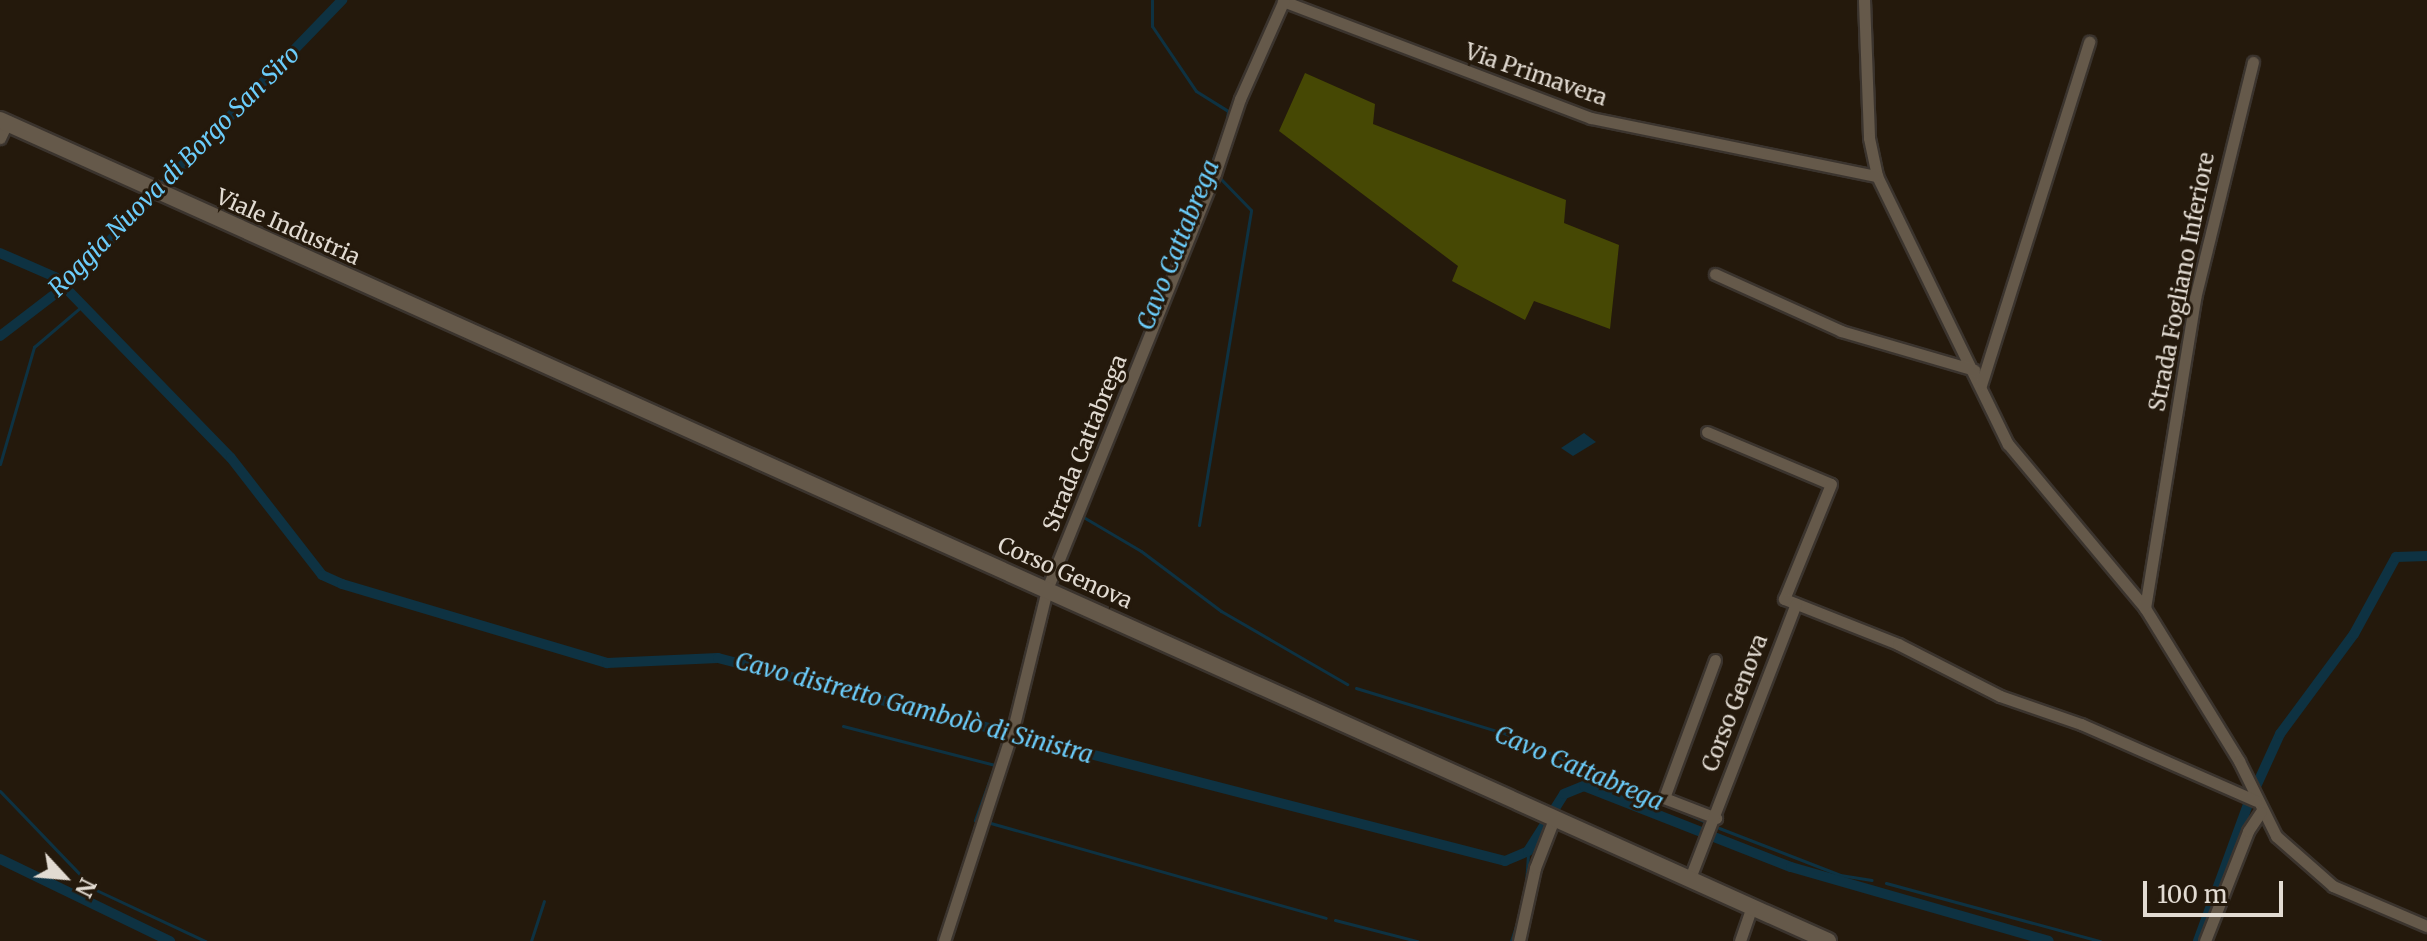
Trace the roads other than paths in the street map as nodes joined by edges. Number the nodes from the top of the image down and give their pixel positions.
1 (1284, 0) edge
2 (1864, 0) edge
3 (2089, 42) dead end
4 (2253, 62) dead end
5 (2, 127) edge
6 (1877, 176) junction
7 (1715, 274) dead end
8 (421, 311) joint
9 (1974, 370) junction
10 (1981, 385) junction
11 (1707, 432) dead end
12 (1047, 589) junction
13 (1796, 604) junction
14 (2145, 608) junction
15 (1715, 660) dead end
16 (2254, 799) junction
17 (1550, 817) junction
18 (1716, 818) junction
19 (1690, 878) junction
20 (1752, 906) junction
21 (2427, 926) edge
22 (944, 941) edge
23 (1519, 941) edge
24 (1740, 941) edge
25 (1828, 941) edge
26 (2205, 941) edge

1 - 6 street, Via Primavera
1 - 12 street, Strada Cattabrega
2 - 6 street
3 - 10 street
4 - 14 street, Strada Fogliano Inferiore
5 - 8 main road, Viale Industria
6 - 9 street
7 - 9 street
8 - 12 main road, Corso Genova
9 - 10 street
10 - 14 street
11 - 13 street
12 - 17 main road, Corso Genova
12 - 22 street, Strada Cattabrega
13 - 16 street
13 - 18 street, Corso Genova
14 - 16 street
15 - 18 street, Corso Genova
16 - 21 street
16 - 26 street
17 - 19 main road, Corso Genova
17 - 23 street
18 - 19 street, Corso Genova
19 - 20 main road, Corso Genova
20 - 24 street
20 - 25 main road, Corso Genova

